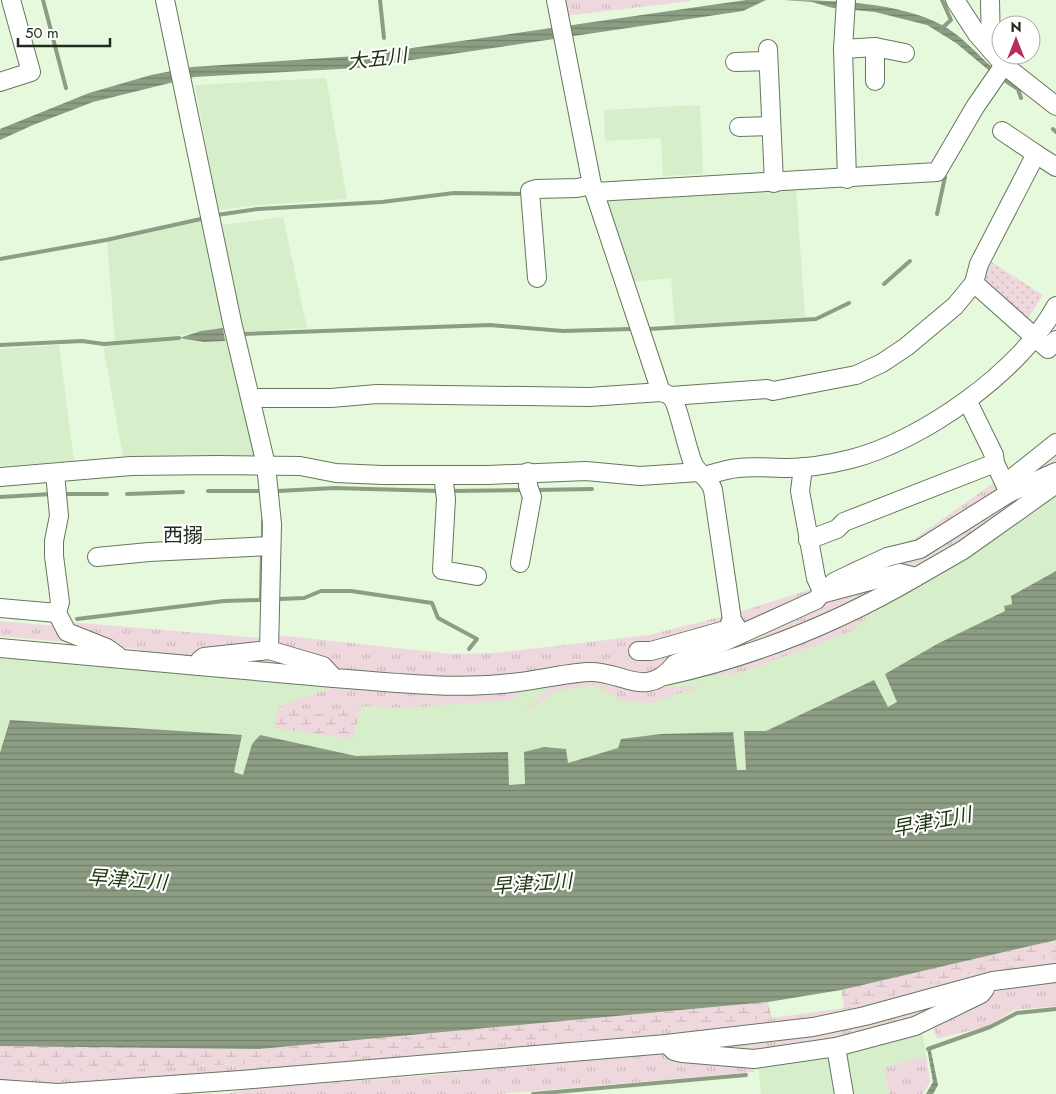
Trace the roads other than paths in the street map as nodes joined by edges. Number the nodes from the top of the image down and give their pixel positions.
1 (11, 0) edge
2 (165, 0) edge
3 (556, 0) edge
4 (954, 0) edge
5 (990, 0) edge
6 (0, 3) edge
7 (845, 7) edge
8 (875, 47) junction
9 (842, 49) junction
10 (991, 50) joint
11 (905, 53) dead end
12 (735, 62) dead end
13 (996, 65) edge
14 (999, 72) junction
15 (875, 81) dead end
16 (0, 82) edge
17 (1056, 106) edge
18 (771, 126) junction
19 (739, 127) dead end
20 (1002, 131) dead end
21 (1036, 154) junction
22 (1056, 167) edge
23 (848, 178) junction
24 (774, 183) junction
25 (594, 189) junction
26 (537, 278) dead end
27 (974, 284) junction
28 (1056, 306) edge
29 (1035, 335) junction
30 (1056, 340) edge
31 (666, 394) junction
32 (250, 398) junction
33 (967, 400) junction
34 (1056, 443) edge
35 (995, 463) junction
36 (266, 465) junction
37 (803, 467) junction
38 (1056, 472) edge
39 (702, 474) junction
40 (0, 478) edge
41 (528, 483) junction
42 (1056, 484) edge
43 (444, 485) junction
44 (56, 486) junction
45 (1008, 488) junction
46 (808, 540) junction
47 (272, 546) junction
48 (97, 557) dead end
49 (520, 563) dead end
50 (477, 576) dead end
51 (916, 576) junction
52 (821, 591) junction
53 (0, 608) edge
54 (56, 613) junction
55 (736, 627) junction
56 (0, 648) edge
57 (269, 650) junction
58 (638, 651) dead end
59 (120, 658) junction
60 (199, 666) junction
61 (664, 676) junction
62 (334, 678) junction
63 (1056, 973) edge
64 (993, 981) junction
65 (666, 1044) junction
66 (836, 1047) junction
67 (241, 1080) junction
68 (0, 1089) edge
69 (59, 1093) edge
70 (200, 1094) edge
71 (844, 1094) edge

1 - 6 street
1 - 16 street
2 - 32 street
3 - 25 street
4 - 10 street
5 - 10 street
7 - 9 street
8 - 9 street
8 - 11 street
8 - 15 street
9 - 23 street
12 - 18 street
13 - 14 street
14 - 17 street
14 - 23 street
18 - 19 street
18 - 24 street
20 - 21 street
21 - 22 street
21 - 27 street
23 - 24 street
24 - 25 street
25 - 26 street
25 - 31 street
27 - 29 street
27 - 31 street
28 - 29 street
29 - 30 street
29 - 33 street
31 - 32 street
31 - 39 street
32 - 36 street
33 - 35 street
33 - 37 street
34 - 45 street
35 - 45 street
35 - 46 street
36 - 43 street
36 - 44 street
36 - 47 street
37 - 39 street
37 - 46 street
38 - 45 street
39 - 41 street
39 - 55 street
40 - 44 street
41 - 43 street
41 - 49 street
42 - 51 street
43 - 50 street
44 - 54 street
45 - 52 street
46 - 52 street
47 - 48 street
47 - 57 street
51 - 52 street
51 - 61 street
52 - 55 street
53 - 54 street
54 - 59 street
55 - 58 street
55 - 61 street
56 - 59 street
57 - 60 street
57 - 62 street
59 - 60 street
60 - 62 street
61 - 62 street
63 - 64 street
64 - 65 street
64 - 66 street
65 - 66 street
65 - 67 street
66 - 71 street
67 - 69 street
67 - 70 street
68 - 69 street

